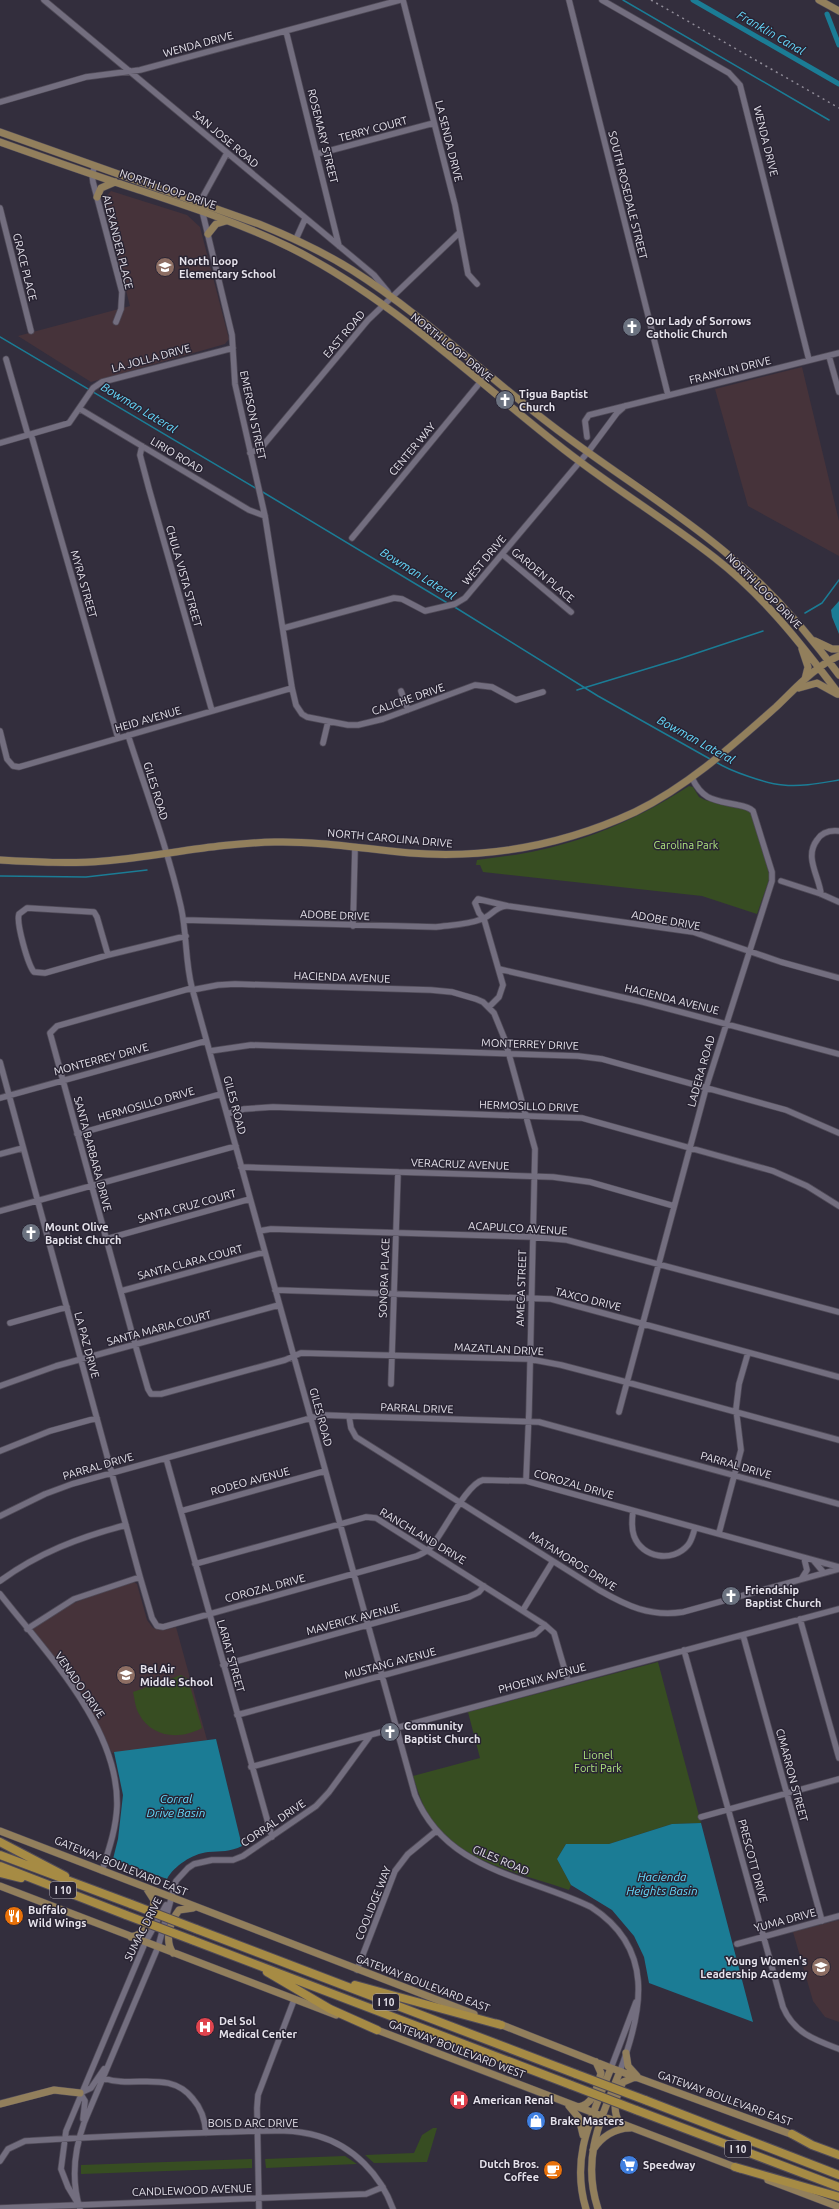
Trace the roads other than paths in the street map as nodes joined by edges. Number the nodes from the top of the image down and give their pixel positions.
1 (44, 0) edge
2 (400, 0) edge
3 (403, 0) edge
4 (569, 0) edge
5 (602, 0) edge
6 (819, 0) edge
7 (839, 11) edge
8 (286, 31) junction
9 (115, 60) junction
10 (129, 72) junction
11 (111, 74) junction
12 (0, 102) edge
13 (434, 123) junction
14 (0, 132) edge
15 (2, 144) edge
16 (227, 153) junction
17 (317, 154) junction
18 (95, 166) junction
19 (92, 174) junction
20 (115, 182) junction
21 (97, 197) junction
22 (200, 202) junction
23 (0, 208) edge
24 (203, 212) junction
25 (305, 219) junction
26 (227, 221) junction
27 (459, 233) junction
28 (208, 234) junction
29 (296, 239) junction
30 (339, 246) junction
31 (477, 284) dead end
32 (391, 297) junction
33 (382, 306) junction
34 (116, 322) dead end
35 (31, 331) dead end
36 (233, 348) junction
37 (839, 353) edge
38 (829, 356) junction
39 (6, 359) dead end
40 (809, 360) junction
41 (487, 374) junction
42 (480, 383) junction
43 (839, 392) edge
44 (668, 395) junction
45 (625, 406) junction
46 (80, 409) junction
47 (30, 435) junction
48 (587, 437) dead end
49 (0, 443) edge
50 (142, 446) junction
51 (588, 452) junction
52 (250, 453) junction
53 (579, 462) junction
54 (265, 516) junction
55 (352, 538) dead end
56 (502, 554) junction
57 (751, 575) junction
58 (743, 582) junction
59 (571, 612) dead end
60 (284, 628) junction
61 (809, 637) junction
62 (798, 640) junction
63 (839, 649) edge
64 (839, 656) edge
65 (829, 661) junction
66 (819, 668) junction
67 (839, 675) edge
68 (804, 682) junction
69 (292, 688) junction
70 (795, 689) junction
71 (401, 691) dead end
72 (543, 692) dead end
73 (839, 695) edge
74 (408, 710) junction
75 (212, 711) junction
76 (328, 722) junction
77 (0, 731) edge
78 (128, 735) junction
79 (118, 738) junction
80 (323, 743) dead end
81 (692, 778) junction
82 (839, 831) edge
83 (355, 847) junction
84 (165, 854) junction
85 (0, 860) edge
86 (781, 881) dead end
87 (820, 894) junction
88 (839, 902) edge
89 (508, 906) junction
90 (484, 919) junction
91 (184, 920) junction
92 (353, 926) junction
93 (186, 936) junction
94 (748, 951) junction
95 (108, 955) junction
96 (499, 969) junction
97 (839, 978) edge
98 (192, 989) junction
99 (489, 1007) junction
100 (726, 1024) junction
101 (52, 1030) joint
102 (206, 1041) junction
103 (210, 1051) junction
104 (509, 1053) junction
105 (839, 1054) edge
106 (0, 1062) edge
107 (63, 1080) junction
108 (706, 1088) junction
109 (221, 1094) junction
110 (9, 1095) junction
111 (0, 1098) edge
112 (227, 1114) junction
113 (526, 1116) junction
114 (77, 1134) junction
115 (839, 1134) edge
116 (236, 1146) junction
117 (690, 1146) junction
118 (23, 1148) junction
119 (0, 1154) edge
120 (242, 1167) junction
121 (398, 1172) junction
122 (535, 1176) junction
123 (92, 1186) junction
124 (250, 1199) junction
125 (38, 1201) junction
126 (674, 1206) junction
127 (839, 1206) edge
128 (0, 1211) edge
129 (259, 1231) junction
130 (396, 1233) junction
131 (533, 1237) junction
132 (106, 1239) junction
133 (265, 1252) junction
134 (658, 1265) junction
135 (275, 1290) junction
136 (121, 1291) junction
137 (394, 1294) junction
138 (532, 1298) junction
139 (279, 1305) junction
140 (67, 1307) junction
141 (839, 1312) edge
142 (10, 1324) dead end
143 (643, 1324) junction
144 (135, 1344) junction
145 (748, 1353) junction
146 (392, 1355) junction
147 (293, 1356) junction
148 (529, 1359) junction
149 (81, 1360) junction
150 (839, 1377) edge
151 (626, 1382) junction
152 (391, 1384) dead end
153 (0, 1386) edge
154 (154, 1395) joint
155 (620, 1412) dead end
156 (736, 1413) junction
157 (348, 1416) junction
158 (97, 1418) junction
159 (311, 1418) junction
160 (529, 1421) junction
161 (839, 1440) edge
162 (0, 1451) edge
163 (166, 1458) junction
164 (325, 1471) junction
165 (112, 1472) junction
166 (734, 1475) junction
167 (526, 1481) junction
168 (460, 1504) junction
169 (839, 1504) edge
170 (181, 1511) junction
171 (633, 1511) junction
172 (0, 1516) edge
173 (340, 1524) junction
174 (126, 1525) junction
175 (695, 1528) junction
176 (719, 1533) junction
177 (427, 1550) junction
178 (804, 1558) junction
179 (813, 1560) junction
180 (553, 1561) junction
181 (195, 1564) junction
182 (839, 1568) edge
183 (824, 1573) junction
184 (354, 1574) junction
185 (140, 1577) junction
186 (801, 1579) junction
187 (0, 1581) edge
188 (484, 1586) junction
189 (0, 1594) edge
190 (839, 1608) edge
191 (523, 1610) junction
192 (209, 1614) junction
193 (800, 1619) junction
194 (367, 1625) junction
195 (545, 1625) junction
196 (163, 1627) joint
197 (26, 1629) junction
198 (743, 1635) junction
199 (684, 1650) junction
200 (223, 1665) junction
201 (382, 1675) junction
202 (568, 1681) junction
203 (237, 1715) junction
204 (395, 1728) junction
205 (371, 1735) junction
206 (839, 1758) edge
207 (251, 1767) junction
208 (839, 1779) edge
209 (786, 1794) junction
210 (729, 1810) junction
211 (701, 1817) dead end
212 (0, 1831) edge
213 (436, 1831) junction
214 (272, 1837) junction
215 (0, 1842) edge
216 (0, 1855) edge
217 (0, 1866) edge
218 (102, 1871) junction
219 (0, 1873) edge
220 (43, 1882) junction
221 (0, 1886) edge
222 (81, 1886) junction
223 (146, 1888) junction
224 (171, 1897) junction
225 (198, 1908) junction
226 (839, 1916) edge
227 (822, 1921) junction
228 (130, 1937) junction
229 (764, 1937) junction
230 (145, 1943) junction
231 (737, 1944) dead end
232 (158, 1947) junction
233 (174, 1953) junction
234 (247, 1960) junction
235 (357, 1970) junction
236 (315, 1974) junction
237 (294, 2000) junction
238 (633, 2022) junction
239 (501, 2025) junction
240 (377, 2030) junction
241 (621, 2044) junction
242 (839, 2049) edge
243 (627, 2050) junction
244 (114, 2053) junction
245 (596, 2062) junction
246 (611, 2068) junction
247 (620, 2071) junction
248 (103, 2078) junction
249 (637, 2078) junction
250 (80, 2093) junction
251 (564, 2102) junction
252 (0, 2104) edge
253 (578, 2107) junction
254 (593, 2112) junction
255 (602, 2116) junction
256 (620, 2123) junction
257 (633, 2128) junction
258 (81, 2130) junction
259 (257, 2132) junction
260 (206, 2133) junction
261 (792, 2134) joint
262 (78, 2138) junction
263 (64, 2139) junction
264 (584, 2139) junction
265 (592, 2152) junction
266 (839, 2154) edge
267 (0, 2161) edge
268 (734, 2167) junction
269 (839, 2175) edge
270 (383, 2187) junction
271 (839, 2187) edge
272 (839, 2196) edge
273 (259, 2198) junction
274 (79, 2206) edge
275 (839, 2207) edge
276 (0, 2208) edge
277 (259, 2209) edge
278 (393, 2209) edge
279 (586, 2209) edge
280 (598, 2209) edge

1 - 9 street, SAN JOSE ROAD
2 - 8 street, WENDA DRIVE
3 - 13 street, LA SENDA DRIVE
4 - 44 street, SOUTH ROSEDALE STREET
5 - 40 street, WENDA DRIVE
6 - 7 main road
8 - 10 street, WENDA DRIVE
8 - 17 street, ROSEMARY STREET
9 - 10 street, SAN JOSE ROAD
9 - 11 street
10 - 11 street, WENDA DRIVE
10 - 16 street, SAN JOSE ROAD
11 - 12 street, WENDA DRIVE
13 - 17 street, TERRY COURT
13 - 27 street, LA SENDA DRIVE
14 - 18 main road, NORTH LOOP DRIVE
15 - 19 main road, NORTH LOOP DRIVE
16 - 22 street
16 - 25 street, SAN JOSE ROAD
17 - 30 street, ROSEMARY STREET
18 - 19 street
18 - 22 main road, NORTH LOOP DRIVE
19 - 20 main road, NORTH LOOP DRIVE
19 - 21 street, ALEXANDER PLACE
20 - 21 main road
20 - 24 main road, NORTH LOOP DRIVE
21 - 34 street, ALEXANDER PLACE
22 - 24 street, EMERSON STREET
22 - 29 main road, NORTH LOOP DRIVE
23 - 35 street, GRACE PLACE
24 - 26 main road, NORTH LOOP DRIVE
24 - 28 street, EMERSON STREET
25 - 29 street
25 - 30 street, SAN JOSE ROAD
26 - 28 main road
26 - 33 main road, NORTH LOOP DRIVE
27 - 31 street, LA SENDA DRIVE
27 - 32 street, EAST ROAD
28 - 36 street, EMERSON STREET
29 - 32 main road, NORTH LOOP DRIVE
30 - 32 street, SAN JOSE ROAD
32 - 33 street, EAST ROAD
32 - 41 main road, NORTH LOOP DRIVE
33 - 42 main road, NORTH LOOP DRIVE
33 - 52 street, EAST ROAD
36 - 46 street, LA JOLLA DRIVE
36 - 52 street, EMERSON STREET
37 - 38 street, FRANKLIN DRIVE
38 - 40 street, FRANKLIN DRIVE
38 - 43 street
39 - 47 street, MYRA STREET
40 - 44 street, FRANKLIN DRIVE
41 - 42 street, CENTER WAY
41 - 51 main road, NORTH LOOP DRIVE
42 - 53 main road, NORTH LOOP DRIVE
42 - 55 street, CENTER WAY
44 - 45 street, FRANKLIN DRIVE
45 - 48 street, FRANKLIN DRIVE
45 - 51 street
46 - 47 street, LA JOLLA DRIVE
46 - 50 street, LIRIO ROAD
47 - 49 street, LA JOLLA DRIVE
47 - 79 street, MYRA STREET
50 - 54 street, LIRIO ROAD
50 - 75 street, CHULA VISTA STREET
51 - 53 street
51 - 57 main road, NORTH LOOP DRIVE
52 - 54 street, EMERSON STREET
53 - 56 street, WEST DRIVE
53 - 58 main road, NORTH LOOP DRIVE
54 - 60 street, EMERSON STREET
56 - 59 street, GARDEN PLACE
56 - 60 street, WEST DRIVE
57 - 58 main road
57 - 61 main road, NORTH LOOP DRIVE
58 - 62 main road, NORTH LOOP DRIVE
60 - 69 street, EMERSON STREET
61 - 63 main road
61 - 65 main road, NORTH LOOP DRIVE
62 - 66 main road, NORTH LOOP DRIVE
62 - 68 main road
64 - 65 main road, NORTH CAROLINA DRIVE
65 - 66 main road, NORTH CAROLINA DRIVE
65 - 67 main road, NORTH LOOP DRIVE
66 - 68 main road, NORTH CAROLINA DRIVE
66 - 73 main road, NORTH LOOP DRIVE
68 - 70 main road, NORTH CAROLINA DRIVE
69 - 75 street, HEID AVENUE
69 - 76 street, CALICHE DRIVE
70 - 73 main road
70 - 81 main road, NORTH CAROLINA DRIVE
71 - 74 street
72 - 74 street, CALICHE DRIVE
74 - 76 street, CALICHE DRIVE
75 - 78 street, HEID AVENUE
76 - 80 street
77 - 79 street, HEID AVENUE
78 - 79 street, HEID AVENUE
78 - 84 street, GILES ROAD
81 - 83 main road, NORTH CAROLINA DRIVE
81 - 94 street, LADERA ROAD
82 - 87 street
83 - 84 main road, NORTH CAROLINA DRIVE
83 - 92 street
84 - 85 main road, NORTH CAROLINA DRIVE
84 - 91 street, GILES ROAD
86 - 87 street
87 - 88 street
89 - 90 street, ADOBE DRIVE
89 - 90 street, ADOBE DRIVE
89 - 94 street, ADOBE DRIVE
90 - 92 street, ADOBE DRIVE
90 - 96 street
91 - 92 street, ADOBE DRIVE
91 - 93 street, GILES ROAD
93 - 95 street
93 - 98 street, GILES ROAD
94 - 97 street, ADOBE DRIVE
94 - 100 street, LADERA ROAD
95 - 95 street
96 - 99 street
96 - 100 street, HACIENDA AVENUE
98 - 99 street, HACIENDA AVENUE
98 - 101 street, HACIENDA AVENUE
98 - 102 street, GILES ROAD
99 - 104 street, AMECA STREET
100 - 105 street, HACIENDA AVENUE
100 - 108 street, LADERA ROAD
101 - 107 street, SANTA BARBARA DRIVE
102 - 103 street, GILES ROAD
102 - 107 street, MONTERREY DRIVE
103 - 104 street, MONTERREY DRIVE
103 - 109 street, GILES ROAD
104 - 108 street, MONTERREY DRIVE
104 - 113 street, AMECA STREET
106 - 110 street, LA PAZ DRIVE
107 - 110 street, MONTERREY DRIVE
107 - 114 street, SANTA BARBARA DRIVE
108 - 115 street, MONTERREY DRIVE
108 - 117 street, LADERA ROAD
109 - 112 street, GILES ROAD
109 - 114 street, HERMOSILLO DRIVE
110 - 111 street, MONTERREY DRIVE
110 - 118 street, LA PAZ DRIVE
112 - 113 street, HERMOSILLO DRIVE
112 - 116 street, GILES ROAD
113 - 117 street, HERMOSILLO DRIVE
113 - 122 street, AMECA STREET
114 - 123 street, SANTA BARBARA DRIVE
116 - 120 street, GILES ROAD
116 - 123 street
117 - 126 street, LADERA ROAD
117 - 127 street, HERMOSILLO DRIVE
118 - 119 street
118 - 125 street, LA PAZ DRIVE
120 - 121 street, VERACRUZ AVENUE
120 - 124 street, GILES ROAD
121 - 122 street, VERACRUZ AVENUE
121 - 130 street, SONORA PLACE
122 - 126 street, VERACRUZ AVENUE
122 - 131 street, AMECA STREET
123 - 125 street
123 - 132 street, SANTA BARBARA DRIVE
124 - 129 street, GILES ROAD
124 - 132 street, SANTA CRUZ COURT
125 - 128 street
125 - 140 street, LA PAZ DRIVE
126 - 134 street, LADERA ROAD
129 - 130 street, ACAPULCO AVENUE
129 - 133 street, GILES ROAD
130 - 131 street, ACAPULCO AVENUE
130 - 137 street, SONORA PLACE
131 - 134 street, ACAPULCO AVENUE
131 - 138 street, AMECA STREET
132 - 136 street, SANTA BARBARA DRIVE
133 - 135 street, GILES ROAD
133 - 136 street, SANTA CLARA COURT
134 - 141 street, ACAPULCO AVENUE
134 - 143 street, LADERA ROAD
135 - 137 street, TAXCO DRIVE
135 - 139 street, GILES ROAD
136 - 144 street, SANTA BARBARA DRIVE
137 - 138 street, TAXCO DRIVE
137 - 146 street, SONORA PLACE
138 - 143 street, TAXCO DRIVE
138 - 148 street, AMECA STREET
139 - 144 street, SANTA MARIA COURT
139 - 147 street, GILES ROAD
140 - 142 street
140 - 149 street, LA PAZ DRIVE
143 - 145 street, TAXCO DRIVE
143 - 151 street, LADERA ROAD
144 - 149 street, SANTA MARIA COURT
144 - 154 street, SANTA BARBARA DRIVE
145 - 150 street, TAXCO DRIVE
145 - 156 street
146 - 147 street, MAZATLAN DRIVE
146 - 148 street, MAZATLAN DRIVE
146 - 152 street, SONORA PLACE
147 - 154 street, MAZATLAN DRIVE
147 - 159 street, GILES ROAD
148 - 151 street, MAZATLAN DRIVE
148 - 160 street, AMECA STREET
149 - 153 street, SANTA MARIA COURT
149 - 158 street, LA PAZ DRIVE
151 - 155 street, LADERA ROAD
151 - 156 street, MAZATLAN DRIVE
156 - 161 street, MAZATLAN DRIVE
156 - 166 street
157 - 159 street, PARRAL DRIVE
157 - 160 street, PARRAL DRIVE
157 - 168 street, MATAMOROS DRIVE
158 - 162 street
158 - 165 street, LA PAZ DRIVE
159 - 163 street, PARRAL DRIVE
159 - 164 street, GILES ROAD
160 - 166 street, PARRAL DRIVE
160 - 167 street, AMECA STREET
163 - 165 street, PARRAL DRIVE
163 - 170 street, LARIAT STREET
164 - 170 street, RODEO AVENUE
164 - 173 street, GILES ROAD
165 - 172 street, PARRAL DRIVE
165 - 174 street, LA PAZ DRIVE
166 - 169 street, PARRAL DRIVE
166 - 176 street
167 - 168 street, COROZAL DRIVE
167 - 171 street, COROZAL DRIVE
168 - 177 street, COROZAL DRIVE
168 - 180 street, MATAMOROS DRIVE
170 - 181 street, LARIAT STREET
171 - 175 street, COROZAL DRIVE
171 - 175 street
173 - 177 street, RANCHLAND DRIVE
173 - 181 street, RANCHLAND DRIVE
173 - 184 street, GILES ROAD
174 - 185 street, LA PAZ DRIVE
174 - 187 street
175 - 176 street, COROZAL DRIVE
176 - 178 street, COROZAL DRIVE
177 - 184 street, COROZAL DRIVE
177 - 188 street, RANCHLAND DRIVE
178 - 179 street, COROZAL DRIVE
178 - 186 street
179 - 182 street, COROZAL DRIVE
179 - 183 street
180 - 186 street, MATAMOROS DRIVE
180 - 191 street
181 - 192 street, LARIAT STREET
182 - 183 street, MATAMOROS DRIVE
183 - 186 street, MATAMOROS DRIVE
184 - 192 street, COROZAL DRIVE
184 - 194 street, GILES ROAD
185 - 196 street, LA PAZ DRIVE
185 - 197 street
188 - 191 street, RANCHLAND DRIVE
188 - 194 street, MAVERICK AVENUE
189 - 197 street, VENADO DRIVE
190 - 193 street, PHOENIX AVENUE
191 - 195 street, RANCHLAND DRIVE
192 - 196 street, COROZAL DRIVE
192 - 200 street, LARIAT STREET
193 - 198 street, PHOENIX AVENUE
193 - 206 street
194 - 200 street, MAVERICK AVENUE
194 - 201 street, GILES ROAD
195 - 201 street, MUSTANG AVENUE
195 - 202 street, RANCHLAND DRIVE
197 - 218 street, VENADO DRIVE
198 - 199 street, PHOENIX AVENUE
198 - 209 street, CIMARRON STREET
199 - 202 street, PHOENIX AVENUE
199 - 210 street, PRESCOTT DRIVE
200 - 203 street, LARIAT STREET
201 - 203 street, MUSTANG AVENUE
201 - 204 street, GILES ROAD
202 - 204 street, PHOENIX AVENUE
203 - 207 street, LARIAT STREET
204 - 205 street, PHOENIX AVENUE
204 - 213 street, GILES ROAD
205 - 207 street, PHOENIX AVENUE
205 - 214 street, CORRAL DRIVE
207 - 214 street, LARIAT STREET
208 - 209 street
209 - 210 street
209 - 227 street, CIMARRON STREET
210 - 211 street
210 - 229 street, PRESCOTT DRIVE
212 - 218 main road, GATEWAY BOULEVARD EAST
213 - 235 street, COOLIDGE WAY
213 - 238 street, GILES ROAD
214 - 224 street, CORRAL DRIVE
215 - 222 highway
216 - 222 highway, I 10
217 - 220 highway, I 10
218 - 223 main road, GATEWAY BOULEVARD EAST
219 - 220 highway
220 - 234 highway, I 10, bridge
221 - 228 main road, GATEWAY BOULEVARD WEST
222 - 236 highway, I 10, bridge
223 - 224 main road, GATEWAY BOULEVARD EAST
223 - 228 main road
224 - 225 main road, GATEWAY BOULEVARD EAST
224 - 230 street, SUMAC DRIVE
224 - 232 street, SUMAC DRIVE
225 - 233 main road
225 - 235 main road, GATEWAY BOULEVARD EAST
226 - 227 street, YUMA DRIVE
227 - 229 street, YUMA DRIVE
228 - 230 main road, GATEWAY BOULEVARD WEST
229 - 231 street, YUMA DRIVE
229 - 242 street, PRESCOTT DRIVE
230 - 232 main road, GATEWAY BOULEVARD WEST
230 - 250 street, SUMAC DRIVE
232 - 233 main road, GATEWAY BOULEVARD WEST
232 - 244 street, SUMAC DRIVE
233 - 237 main road, GATEWAY BOULEVARD WEST
234 - 240 highway
234 - 271 highway, I 10, bridge
235 - 239 main road, GATEWAY BOULEVARD EAST
236 - 239 highway
236 - 269 highway, I 10, bridge
237 - 240 main road, GATEWAY BOULEVARD WEST
237 - 259 street
238 - 241 street, GILES ROAD
238 - 243 street, GILES ROAD
239 - 245 main road, GATEWAY BOULEVARD EAST
240 - 251 main road, GATEWAY BOULEVARD WEST
241 - 243 street
241 - 246 street, GILES ROAD
243 - 247 street, GILES ROAD
243 - 249 main road
244 - 248 street, SUMAC DRIVE
244 - 250 street
245 - 246 main road, GATEWAY BOULEVARD EAST
245 - 253 main road
246 - 247 main road, GATEWAY BOULEVARD EAST
246 - 254 main road
247 - 249 main road, GATEWAY BOULEVARD EAST
247 - 255 main road
248 - 258 street, SUMAC DRIVE
248 - 260 street
249 - 256 main road
249 - 261 main road, GATEWAY BOULEVARD EAST
250 - 252 main road
250 - 258 street
250 - 263 street, SUMAC DRIVE
251 - 253 main road, GATEWAY BOULEVARD WEST
251 - 264 main road
253 - 254 main road, GATEWAY BOULEVARD WEST
254 - 255 main road, GATEWAY BOULEVARD WEST
254 - 264 main road
255 - 256 main road, GATEWAY BOULEVARD WEST
255 - 265 main road
256 - 257 main road, GATEWAY BOULEVARD WEST
257 - 265 main road
257 - 268 main road, GATEWAY BOULEVARD WEST
258 - 262 street, SUMAC DRIVE
259 - 260 street, BOIS D ARC DRIVE
259 - 270 street, BOIS D ARC DRIVE
259 - 273 street
260 - 262 street, BOIS D ARC DRIVE
261 - 266 highway
262 - 263 street, BOIS D ARC DRIVE
262 - 274 street, SUMAC DRIVE
263 - 267 street, BOIS D ARC DRIVE
263 - 274 street, SUMAC DRIVE
264 - 279 main road
265 - 280 main road
268 - 272 highway
268 - 275 main road, GATEWAY BOULEVARD WEST
270 - 273 street, CANDLEWOOD AVENUE
270 - 278 street, BOIS D ARC DRIVE
273 - 274 street, CANDLEWOOD AVENUE
273 - 277 street
274 - 276 street, CANDLEWOOD AVENUE

